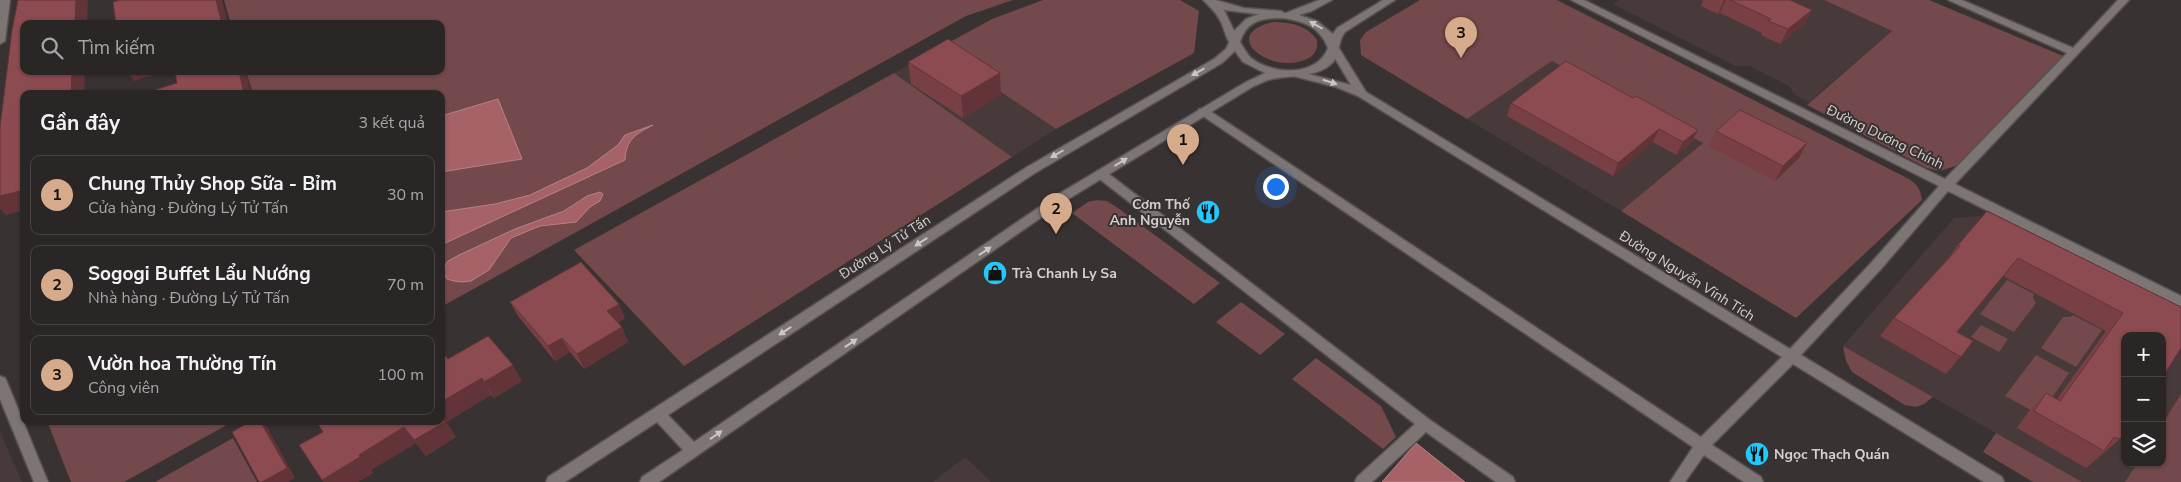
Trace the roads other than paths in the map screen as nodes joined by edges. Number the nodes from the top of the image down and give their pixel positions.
1 (5, 0) edge
2 (1327, 0) edge
3 (1390, 0) edge
4 (1576, 0) edge
5 (1953, 0) edge
6 (2124, 0) edge
7 (1212, 2) edge
8 (1284, 15) junction
9 (0, 41) edge
10 (1235, 42) junction
11 (1333, 47) junction
12 (2074, 52) junction
13 (1292, 74) junction
14 (1362, 94) junction
15 (1203, 112) junction
16 (1102, 174) junction
17 (1947, 184) junction
18 (2181, 302) edge
19 (1791, 357) junction
20 (0, 382) edge
21 (658, 414) junction
22 (1425, 424) junction
23 (1702, 446) junction
24 (693, 451) junction
25 (650, 481) edge
26 (40, 482) edge
27 (553, 482) edge
28 (1362, 482) edge
29 (1508, 482) edge
30 (1677, 482) edge
31 (1756, 482) edge
32 (1997, 482) edge

1 - 9 street
2 - 8 street
3 - 11 street
4 - 17 street, Đường Dương Chính
5 - 12 street
6 - 12 street
7 - 8 street
7 - 10 street
8 - 10 street
11 -> 8 street
10 - 13 street
10 -> 21 street, Đường Lý Tử Tấn
11 - 13 street
11 - 14 street
12 - 17 street
13 -> 14 street
13 - 15 street
14 - 19 street, Đường Nguyễn Vĩnh Tích
16 -> 15 street
15 - 23 street
16 - 22 street
24 -> 16 street
17 - 18 street, Đường Dương Chính
17 - 19 street
19 - 23 street
19 - 32 street, Đường Nguyễn Vĩnh Tích
20 - 26 street
21 - 24 street
21 - 27 street, Đường Lý Tử Tấn
22 - 28 street
22 - 29 street
23 - 30 street
23 - 31 street
24 - 25 street

